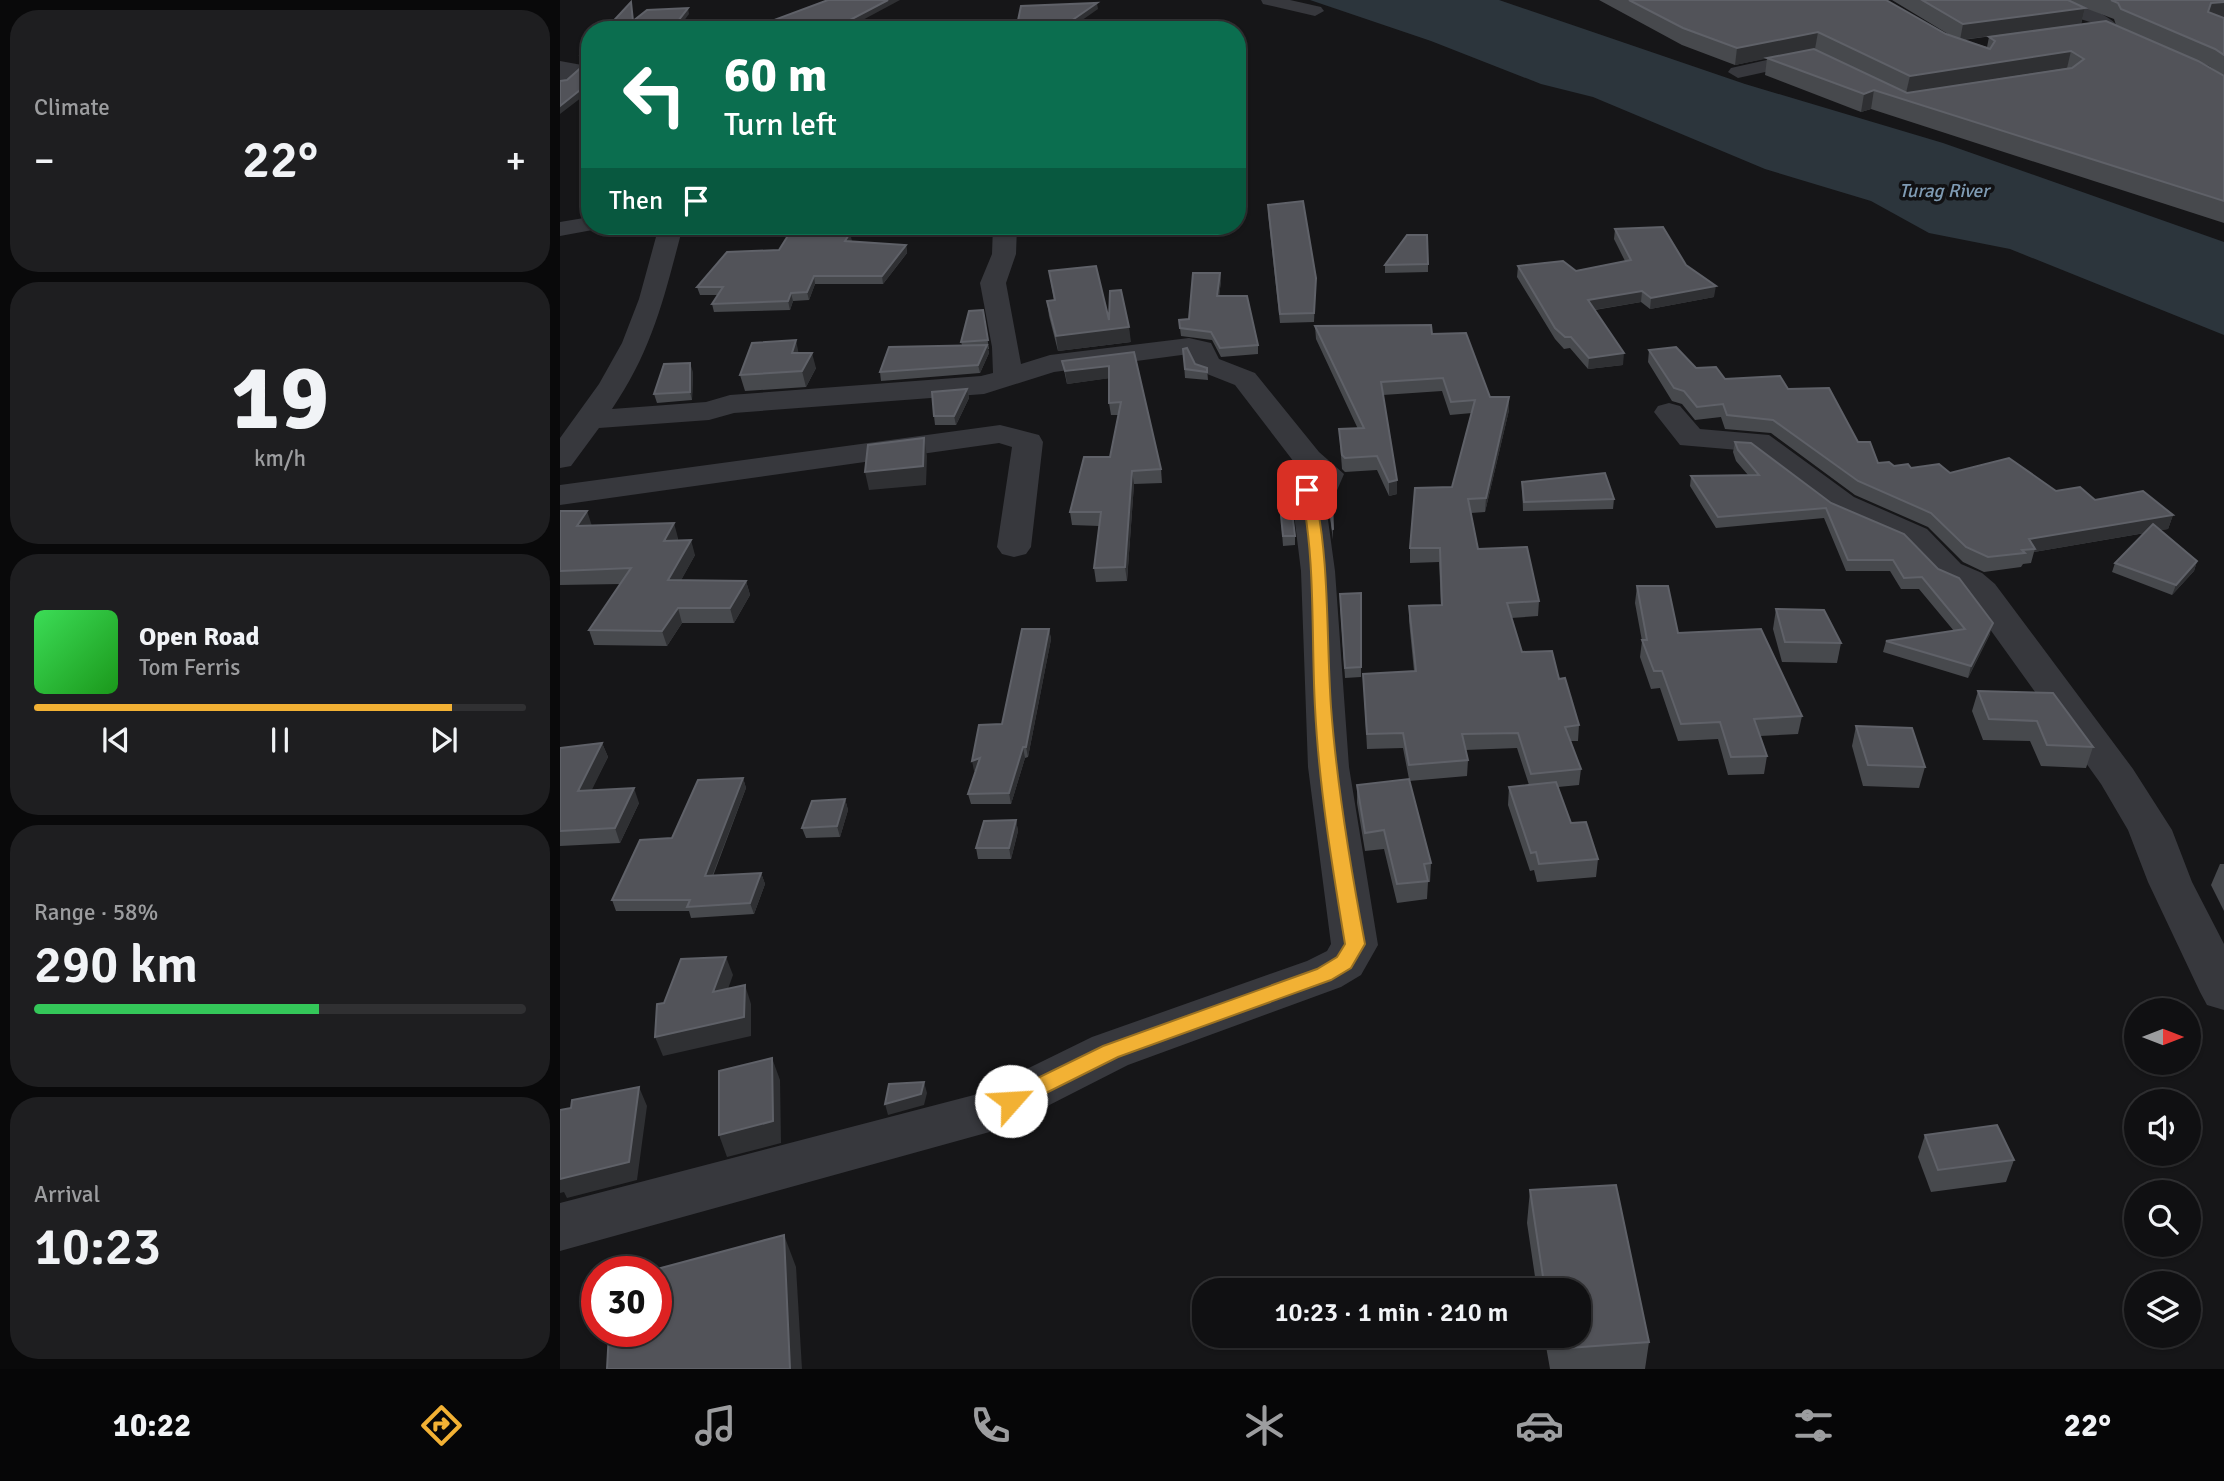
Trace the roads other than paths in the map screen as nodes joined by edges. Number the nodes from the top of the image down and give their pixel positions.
1 (1269, 0) edge
2 (2038, 0) edge
3 (1315, 11) dead end
4 (2104, 29) junction
5 (2078, 32) edge
6 (2128, 40) edge
7 (560, 68) edge
8 (1836, 68) edge
9 (1738, 72) edge
10 (560, 81) edge
11 (581, 226) edge
12 (560, 229) edge
13 (669, 235) edge
14 (1005, 235) edge
15 (1007, 376) junction
16 (1669, 412) dead end
17 (592, 419) junction
18 (560, 459) edge
19 (560, 495) edge
20 (1014, 547) dead end
21 (2224, 992) edge
22 (560, 1227) edge

1 - 3 street
2 - 4 street
4 - 5 street
4 - 6 street
7 - 10 street
8 - 9 street
11 - 12 street
13 - 17 street
14 - 15 street
15 - 17 street
15 - 22 street
16 - 21 street
17 - 18 street
19 - 20 street

